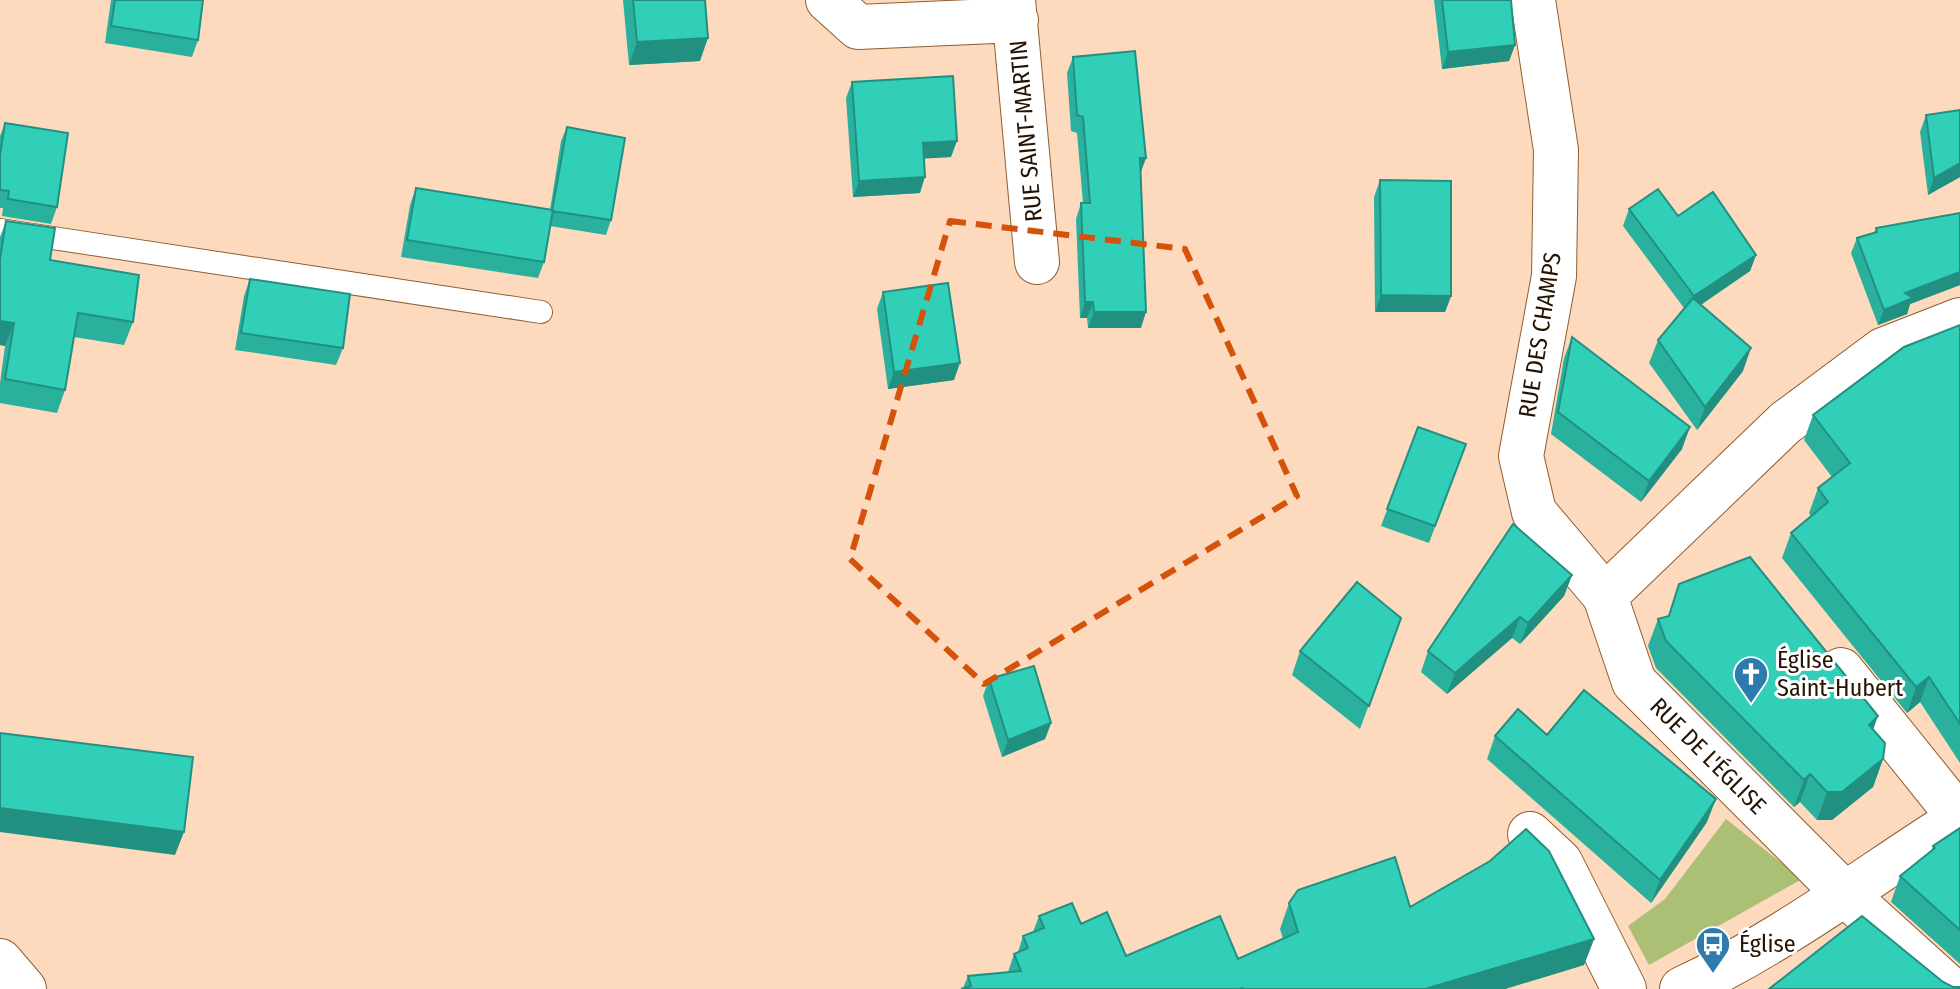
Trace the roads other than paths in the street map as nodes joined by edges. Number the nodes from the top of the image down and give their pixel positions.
1 (828, 0) edge
2 (1533, 0) edge
3 (1015, 10) edge
4 (0, 230) edge
5 (1037, 262) dead end
6 (541, 312) dead end
7 (1960, 320) edge
8 (1605, 596) junction
9 (1820, 645) edge
10 (1960, 818) edge
11 (1530, 834) edge
12 (1846, 895) junction
13 (0, 961) edge
14 (24, 989) edge
15 (1624, 989) edge
16 (1682, 989) edge
17 (1950, 989) edge

1 - 3 street
2 - 8 street, RUE DES CHAMPS
3 - 5 street, RUE SAINT-MARTIN
4 - 6 lane
7 - 8 street
8 - 12 street, RUE DE L'ÉGLISE
9 - 10 street
10 - 12 street
11 - 15 street
12 - 16 street
12 - 17 street, RUE DE L'ÉGLISE
13 - 14 street

